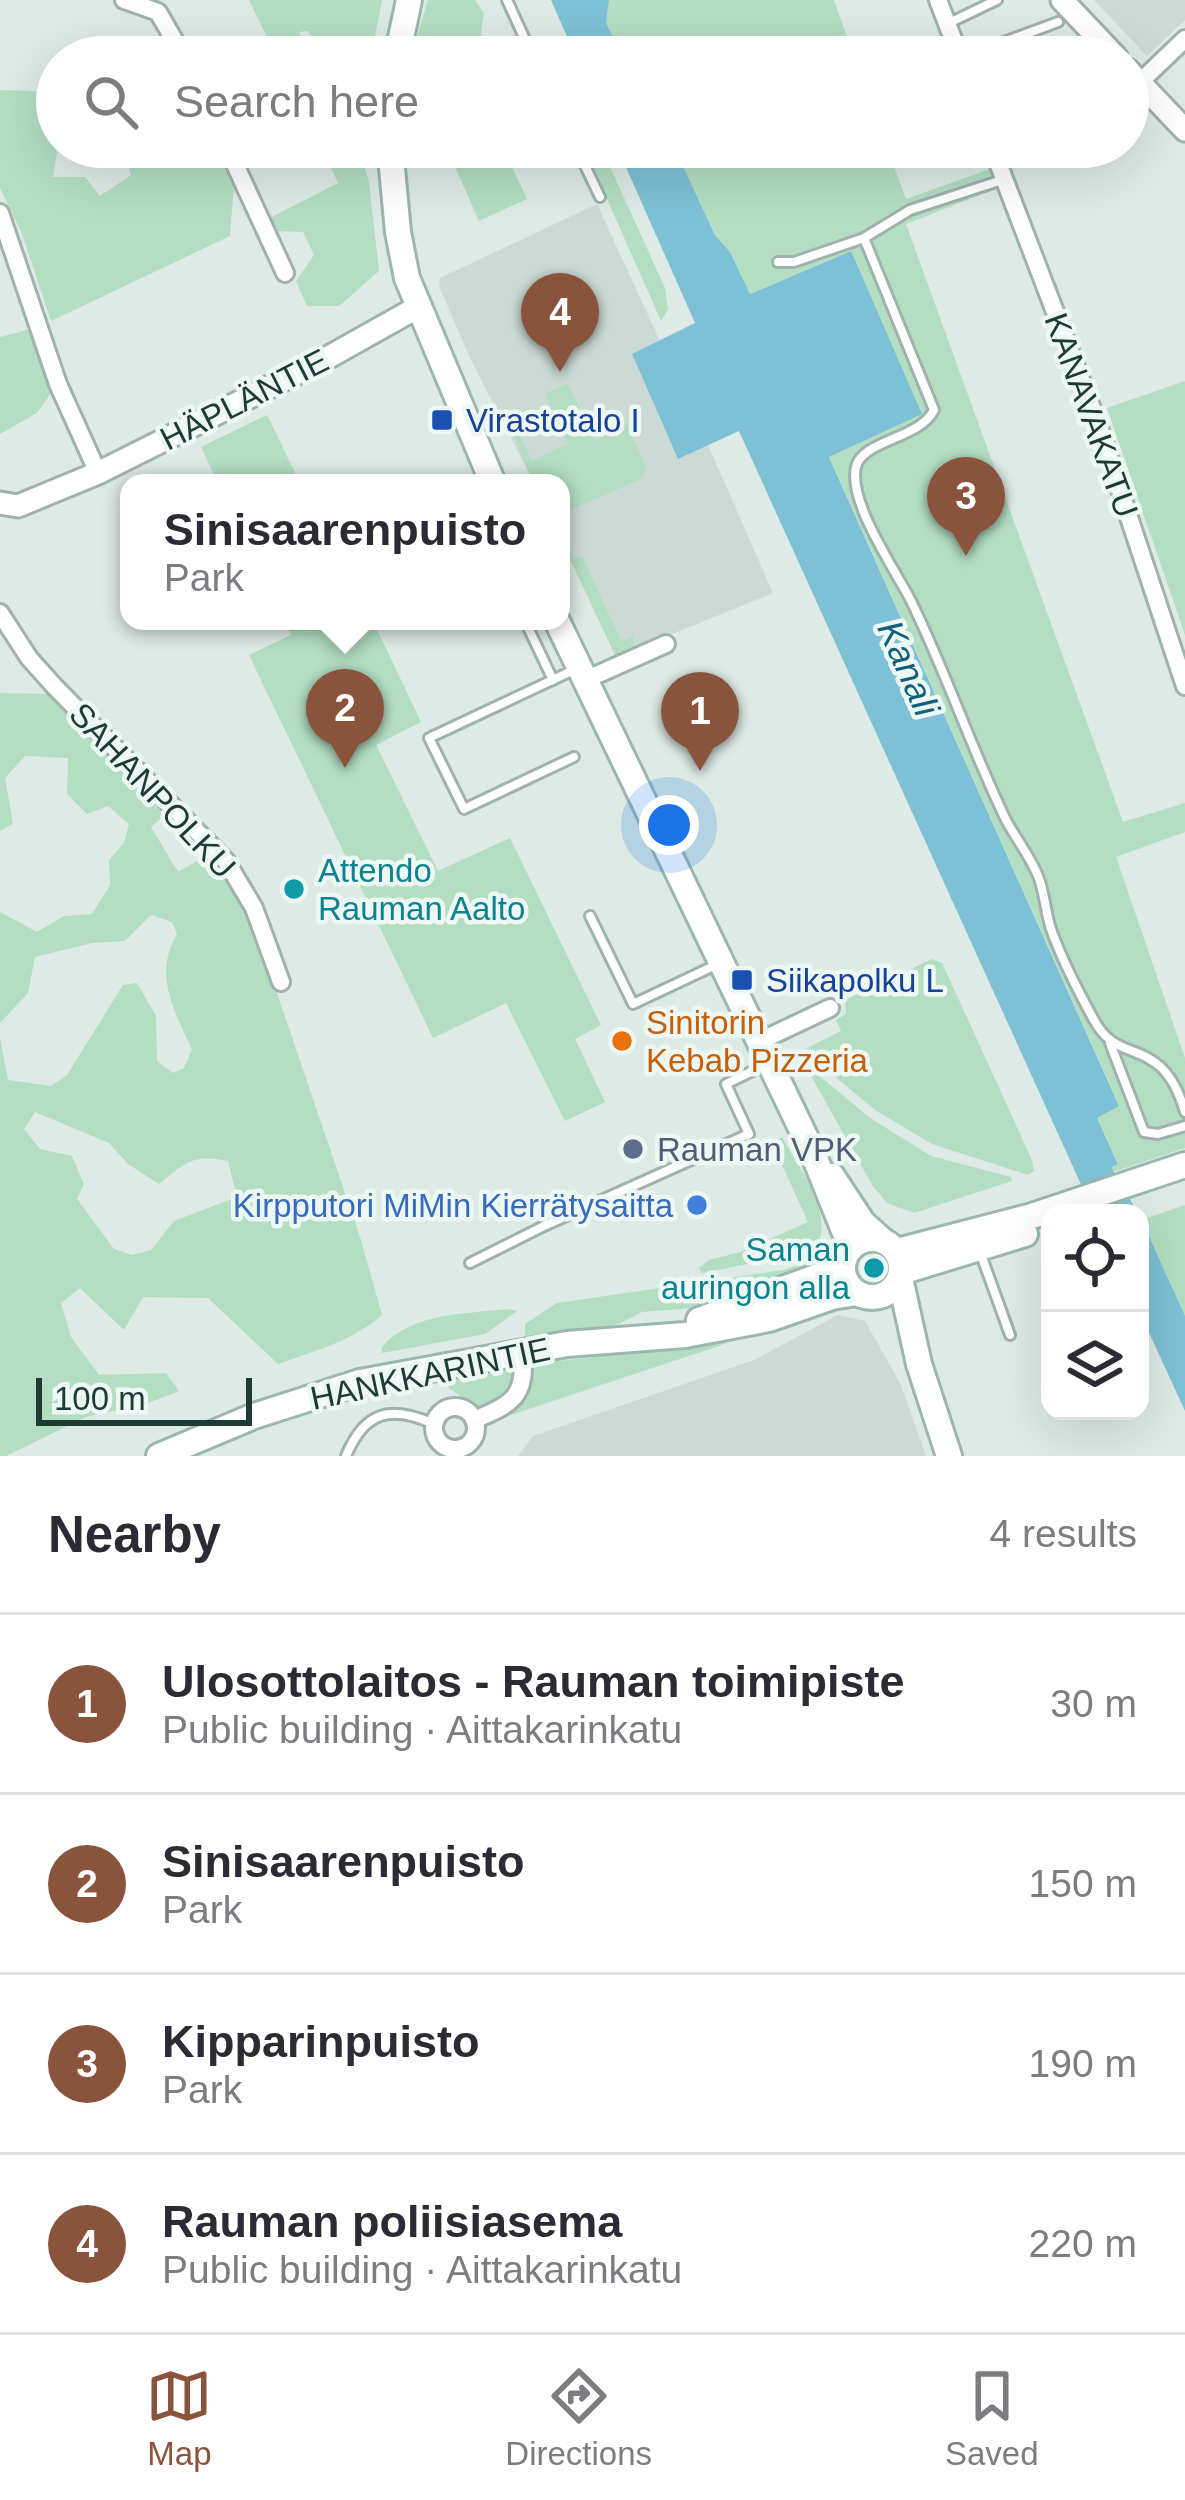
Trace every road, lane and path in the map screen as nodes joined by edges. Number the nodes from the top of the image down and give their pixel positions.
1 (124, 0) edge
2 (409, 0) edge
3 (507, 0) edge
4 (938, 0) edge
5 (997, 0) edge
6 (1060, 11) edge
7 (947, 24) junction
8 (172, 36) edge
9 (401, 36) edge
10 (523, 36) edge
11 (952, 36) edge
12 (1006, 36) edge
13 (1090, 36) edge
14 (1185, 39) edge
15 (1149, 65) edge
16 (1149, 92) edge
17 (1185, 130) edge
18 (237, 168) edge
19 (392, 168) edge
20 (586, 168) edge
21 (1000, 168) edge
22 (1004, 179) junction
23 (600, 197) dead end
24 (0, 213) edge
25 (865, 238) junction
26 (778, 262) dead end
27 (285, 273) dead end
28 (418, 307) junction
29 (98, 473) junction
30 (489, 474) edge
31 (0, 503) edge
32 (0, 613) edge
33 (529, 630) edge
34 (561, 630) edge
35 (666, 644) dead end
36 (582, 674) junction
37 (553, 680) junction
38 (1185, 686) edge
39 (574, 757) dead end
40 (590, 916) dead end
41 (720, 963) junction
42 (280, 982) dead end
43 (830, 1008) dead end
44 (1109, 1041) junction
45 (763, 1052) junction
46 (1185, 1112) edge
47 (1185, 1126) edge
48 (812, 1151) junction
49 (1185, 1166) edge
50 (1185, 1181) edge
51 (1132, 1191) junction
52 (1095, 1204) edge
53 (1041, 1219) edge
54 (1041, 1229) edge
55 (980, 1250) junction
56 (847, 1257) junction
57 (895, 1260) junction
58 (470, 1263) dead end
59 (866, 1294) junction
60 (1010, 1335) dead end
61 (639, 1336) junction
62 (522, 1352) junction
63 (919, 1364) junction
64 (474, 1420) junction
65 (434, 1424) junction
66 (451, 1452) edge
67 (159, 1456) edge
68 (346, 1456) edge
69 (950, 1456) edge

1 - 8 street
2 - 9 main road
3 - 10 lane
4 - 7 street
5 - 7 lane
6 - 12 lane
6 - 13 street
7 - 11 street
14 - 15 street
16 - 17 street
18 - 27 street
19 - 28 main road
20 - 23 lane
21 - 22 street, KANAVAKATU
22 - 25 lane
22 - 38 street, KANAVAKATU
24 - 29 street
25 - 26 lane
25 - 44 lane
28 - 29 street, HÄPLÄNTIE
28 - 30 main road
29 - 31 street, HÄPLÄNTIE
32 - 42 street, SAHANPOLKU
33 - 37 lane
34 - 36 main road
35 - 36 street
36 - 37 lane
36 - 41 main road
37 - 39 lane
40 - 41 lane
41 - 45 main road
43 - 45 street
44 - 46 lane
44 - 47 lane
45 - 48 main road
45 - 58 lane
48 - 56 main road
48 - 57 main road
49 - 51 main road
50 - 51 main road
51 - 52 main road
53 - 57 main road
54 - 55 main road
55 - 57 main road
55 - 60 lane
56 - 57 main road
56 - 59 main road
56 - 61 main road, HANKKARINTIE
57 - 59 main road
57 - 63 main road
59 - 61 main road, HANKKARINTIE
59 - 63 main road
61 - 62 main road, HANKKARINTIE
62 - 64 street
62 - 67 main road, HANKKARINTIE
63 - 69 main road
64 - 65 street
64 - 66 street
65 - 66 street
65 - 68 lane

